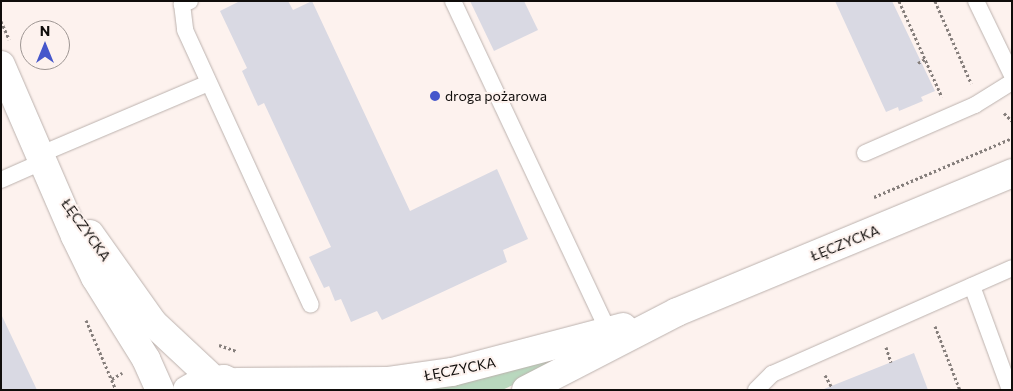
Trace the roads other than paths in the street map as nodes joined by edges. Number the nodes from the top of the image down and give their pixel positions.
1 (190, 1) edge
2 (453, 1) edge
3 (976, 1) edge
4 (7, 56) edge
5 (1012, 75) edge
6 (1012, 82) edge
7 (208, 83) junction
8 (865, 153) dead end
9 (43, 157) junction
10 (1012, 173) edge
11 (1, 180) edge
12 (58, 191) junction
13 (1012, 268) edge
14 (972, 286) junction
15 (311, 305) dead end
16 (677, 312) junction
17 (608, 331) junction
18 (232, 384) edge
19 (160, 390) edge
20 (187, 390) edge
21 (526, 390) edge
22 (756, 390) edge
23 (1010, 390) edge

1 - 7 lane
2 - 17 lane
3 - 5 lane
4 - 9 main road, ŁĘCZYCKA
6 - 8 lane
7 - 9 lane
7 - 15 lane
9 - 11 lane
9 - 12 main road, ŁĘCZYCKA
10 - 16 main road, ŁĘCZYCKA
12 - 18 main road, ŁĘCZYCKA
12 - 19 main road, ŁĘCZYCKA
13 - 14 lane
14 - 22 lane
14 - 23 lane
16 - 17 main road, ŁĘCZYCKA
16 - 21 main road, ŁĘCZYCKA
17 - 18 main road, ŁĘCZYCKA
18 - 20 main road

